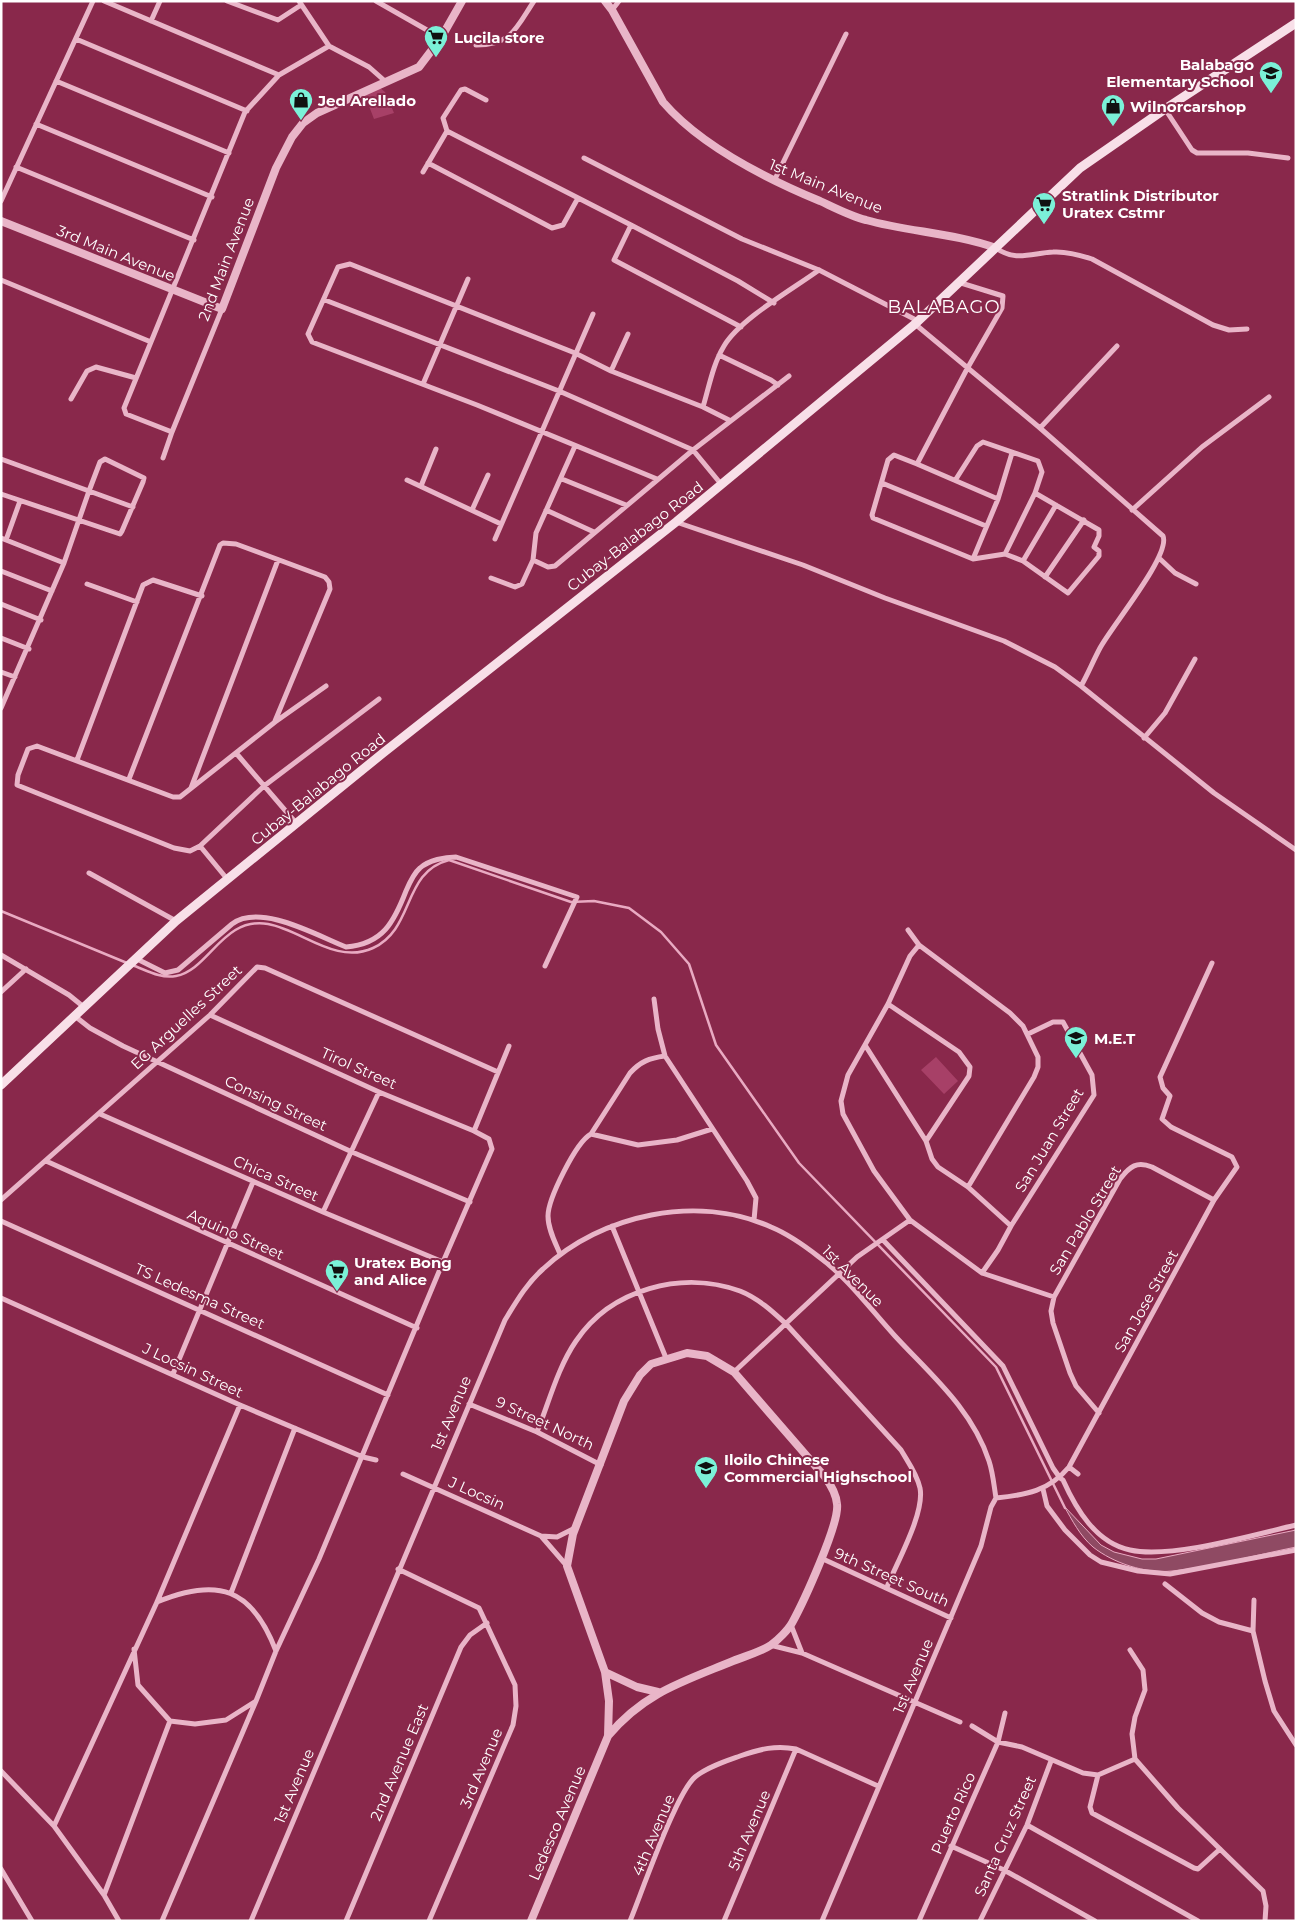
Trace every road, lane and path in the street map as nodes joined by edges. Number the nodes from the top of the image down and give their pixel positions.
1 (94, 1) edge
2 (104, 1) edge
3 (160, 1) edge
4 (227, 1) edge
5 (376, 1) edge
6 (462, 1) edge
7 (534, 1) edge
8 (605, 1) edge
9 (619, 1) edge
10 (300, 3) edge
11 (612, 10) junction
12 (150, 21) junction
13 (1296, 23) edge
14 (846, 34) dead end
15 (441, 38) junction
16 (76, 39) junction
17 (476, 45) dead end
18 (329, 46) junction
19 (279, 75) junction
20 (56, 82) junction
21 (386, 83) junction
22 (486, 100) dead end
23 (1165, 109) junction
24 (247, 111) junction
25 (36, 124) junction
26 (447, 131) junction
27 (229, 153) junction
28 (584, 158) dead end
29 (1288, 158) dead end
30 (428, 163) junction
31 (16, 167) junction
32 (423, 172) dead end
33 (774, 182) junction
34 (212, 197) junction
35 (578, 198) junction
36 (1, 201) edge
37 (1, 221) edge
38 (630, 225) junction
39 (194, 240) junction
40 (996, 248) junction
41 (819, 270) junction
42 (1, 280) edge
43 (468, 280) dead end
44 (961, 283) junction
45 (173, 291) junction
46 (325, 300) junction
47 (774, 303) junction
48 (455, 308) junction
49 (222, 310) junction
50 (593, 314) dead end
51 (916, 323) junction
52 (741, 327) junction
53 (1247, 328) dead end
54 (628, 334) dead end
55 (151, 342) junction
56 (440, 345) junction
57 (1117, 346) dead end
58 (575, 353) junction
59 (719, 355) junction
60 (967, 369) junction
61 (611, 371) junction
62 (789, 376) dead end
63 (136, 378) junction
64 (422, 384) junction
65 (778, 385) junction
66 (559, 391) junction
67 (1269, 397) dead end
68 (71, 399) dead end
69 (703, 407) junction
70 (731, 421) junction
71 (1040, 428) junction
72 (172, 432) junction
73 (540, 432) junction
74 (575, 446) junction
75 (436, 449) dead end
76 (693, 450) junction
77 (1012, 453) junction
78 (162, 458) dead end
79 (1, 459) edge
80 (917, 464) junction
81 (488, 475) dead end
82 (657, 479) junction
83 (956, 479) junction
84 (407, 480) dead end
85 (562, 480) junction
86 (721, 484) junction
87 (882, 484) junction
88 (421, 486) junction
89 (88, 491) junction
90 (1035, 493) junction
91 (1, 494) edge
92 (998, 499) junction
93 (20, 501) junction
94 (626, 505) junction
95 (1056, 505) junction
96 (132, 507) junction
97 (472, 510) junction
98 (546, 510) junction
99 (1132, 510) junction
100 (1084, 520) junction
101 (78, 521) junction
102 (676, 522) junction
103 (501, 524) junction
104 (986, 526) junction
105 (594, 532) junction
106 (4, 539) edge
107 (495, 539) dead end
108 (1005, 554) junction
109 (1159, 558) junction
110 (973, 559) junction
111 (278, 560) junction
112 (533, 560) junction
113 (1022, 561) junction
114 (64, 563) junction
115 (1, 571) edge
116 (1045, 577) junction
117 (492, 578) dead end
118 (87, 584) dead end
119 (1196, 584) dead end
120 (52, 591) junction
121 (202, 596) junction
122 (137, 602) junction
123 (1, 604) edge
124 (40, 620) junction
125 (1, 638) edge
126 (29, 649) junction
127 (1195, 659) dead end
128 (1, 672) edge
129 (15, 677) junction
130 (326, 686) dead end
131 (1081, 686) junction
132 (379, 699) dead end
133 (2, 706) edge
134 (275, 722) junction
135 (1144, 738) junction
136 (236, 753) junction
137 (77, 760) junction
138 (129, 779) junction
139 (264, 786) junction
140 (191, 789) junction
141 (296, 823) junction
142 (200, 846) junction
143 (1296, 850) edge
144 (89, 873) dead end
145 (228, 880) junction
146 (176, 921) junction
147 (908, 930) dead end
148 (919, 945) junction
149 (1, 955) edge
150 (132, 960) junction
151 (1212, 963) dead end
152 (545, 966) dead end
153 (26, 969) junction
154 (1, 992) edge
155 (654, 1000) dead end
156 (888, 1004) junction
157 (85, 1008) junction
158 (210, 1014) junction
159 (76, 1017) junction
160 (1028, 1034) junction
161 (865, 1045) junction
162 (509, 1046) dead end
163 (665, 1056) junction
164 (157, 1061) junction
165 (498, 1072) junction
166 (1, 1085) edge
167 (379, 1092) junction
168 (100, 1114) junction
169 (712, 1129) junction
170 (474, 1131) junction
171 (591, 1134) junction
172 (926, 1140) junction
173 (352, 1152) junction
174 (46, 1161) junction
175 (253, 1182) junction
176 (968, 1187) junction
177 (1, 1200) edge
178 (1214, 1200) junction
179 (470, 1202) junction
180 (323, 1212) junction
181 (754, 1220) junction
182 (910, 1220) junction
183 (1, 1221) edge
184 (612, 1226) junction
185 (1011, 1226) junction
186 (882, 1240) junction
187 (226, 1244) junction
188 (560, 1254) junction
189 (443, 1262) junction
190 (982, 1273) junction
191 (838, 1275) junction
192 (639, 1292) junction
193 (1054, 1297) junction
194 (1, 1298) edge
195 (198, 1310) junction
196 (786, 1324) junction
197 (416, 1328) junction
198 (666, 1358) junction
199 (734, 1372) junction
200 (173, 1374) junction
201 (388, 1394) junction
202 (469, 1404) junction
203 (240, 1405) junction
204 (1099, 1413) junction
205 (295, 1428) junction
206 (536, 1432) junction
207 (363, 1457) junction
208 (376, 1460) dead end
209 (601, 1465) junction
210 (1069, 1467) junction
211 (403, 1474) dead end
212 (1078, 1474) dead end
213 (1059, 1479) junction
214 (433, 1488) junction
215 (1043, 1489) junction
216 (996, 1498) junction
217 (1296, 1525) edge
218 (575, 1528) junction
219 (540, 1536) junction
220 (1296, 1550) edge
221 (822, 1559) junction
222 (567, 1566) junction
223 (398, 1569) junction
224 (1165, 1584) dead end
225 (887, 1587) junction
226 (230, 1593) junction
227 (1254, 1600) dead end
228 (157, 1602) junction
229 (951, 1618) junction
230 (487, 1622) junction
231 (791, 1625) junction
232 (1253, 1631) junction
233 (770, 1645) junction
234 (134, 1649) junction
235 (1130, 1650) dead end
236 (276, 1651) junction
237 (802, 1653) junction
238 (605, 1672) junction
239 (658, 1692) junction
240 (256, 1700) junction
241 (915, 1702) junction
242 (1005, 1713) dead end
243 (170, 1721) junction
244 (960, 1722) dead end
245 (972, 1726) dead end
246 (608, 1736) junction
247 (998, 1742) junction
248 (1296, 1745) edge
249 (796, 1749) junction
250 (1135, 1759) junction
251 (1052, 1761) junction
252 (1, 1771) edge
253 (1098, 1775) junction
254 (878, 1786) junction
255 (1026, 1825) junction
256 (54, 1826) junction
257 (951, 1846) junction
258 (1220, 1849) junction
259 (1, 1869) edge
260 (1004, 1870) junction
261 (104, 1895) junction
262 (32, 1921) edge
263 (119, 1921) edge
264 (162, 1921) edge
265 (251, 1921) edge
266 (346, 1921) edge
267 (429, 1921) edge
268 (531, 1921) edge
269 (630, 1921) edge
270 (724, 1921) edge
271 (822, 1921) edge
272 (919, 1921) edge
273 (980, 1921) edge
274 (1095, 1921) edge
275 (1198, 1921) edge
276 (1265, 1921) edge

1 - 16 street
2 - 12 street
3 - 12 street
4 - 10 street
5 - 15 street
6 - 15 street, 2nd Main Avenue
7 - 17 street
8 - 11 street, 1st Main Avenue
9 - 11 street
10 - 18 street
11 - 33 street, 1st Main Avenue
12 - 19 street
13 - 23 main road, Cubay-Balabago Road
14 - 33 street
15 - 21 street, 2nd Main Avenue
16 - 20 street
16 - 24 street
18 - 19 street
18 - 21 street
19 - 24 street
20 - 25 street
20 - 27 street
21 - 49 street, 2nd Main Avenue
22 - 26 street
23 - 29 street
23 - 40 main road, Cubay-Balabago Road
24 - 27 street
25 - 31 street
25 - 34 street
26 - 30 street
26 - 35 street
27 - 34 street
28 - 41 street
30 - 32 street
30 - 35 street
31 - 36 street
31 - 39 street
33 - 40 street, 1st Main Avenue
34 - 39 street
35 - 38 street
37 - 45 street, 3rd Main Avenue
38 - 47 street
38 - 52 street
39 - 45 street
40 - 44 main road, Cubay-Balabago Road
40 - 53 street
41 - 47 street
41 - 51 street
42 - 55 street
43 - 48 street
44 - 51 main road, Cubay-Balabago Road
44 - 60 street
45 - 49 street, 3rd Main Avenue
45 - 55 street
46 - 48 street
46 - 56 street
46 - 64 street
47 - 52 street
48 - 56 street
48 - 58 street
49 - 72 street, 2nd Main Avenue
50 - 58 street
51 - 60 street
51 - 86 main road, Cubay-Balabago Road
52 - 59 street
54 - 61 street
55 - 63 street
56 - 64 street
56 - 66 street
57 - 71 street
58 - 61 street
58 - 66 street
59 - 65 street
59 - 69 street
60 - 71 street
60 - 80 street
61 - 69 street
62 - 65 street
63 - 68 street
63 - 72 street
64 - 73 street
65 - 70 street
66 - 73 street
66 - 76 street
67 - 99 street
69 - 70 street
70 - 76 street
71 - 99 street
72 - 78 street, 2nd Main Avenue
73 - 74 street
73 - 103 street
74 - 82 street
74 - 85 street
75 - 88 street
76 - 82 street
76 - 86 street
77 - 83 street
77 - 90 street
77 - 92 street
79 - 89 street
80 - 83 street
80 - 87 street
81 - 97 street
82 - 94 street
83 - 92 street
84 - 88 street
85 - 94 street
85 - 98 street
86 - 102 main road, Cubay-Balabago Road
87 - 104 street
87 - 110 street
88 - 97 street
89 - 96 street
89 - 96 street
89 - 101 street
90 - 95 street
90 - 108 street
91 - 93 street
92 - 104 street
93 - 101 street
93 - 106 street
94 - 105 street
95 - 100 street
95 - 113 street
96 - 101 street
97 - 103 street
98 - 105 street
98 - 112 street
99 - 109 street
100 - 116 street
100 - 116 street
101 - 114 street
102 - 131 street
102 - 141 main road, Cubay-Balabago Road
103 - 107 street
104 - 110 street
105 - 112 street
106 - 114 street
108 - 110 street
108 - 113 street
109 - 119 street
109 - 131 street
111 - 121 street
111 - 134 street
111 - 140 street
112 - 117 street
113 - 116 street
114 - 120 street
115 - 120 street
118 - 122 street
120 - 124 street
121 - 122 street
121 - 138 street
122 - 137 street
123 - 124 street
124 - 126 street
125 - 126 street
126 - 129 street
127 - 135 street
128 - 129 street
129 - 133 street
130 - 134 street
131 - 135 street
132 - 139 street
134 - 136 street
135 - 143 street
136 - 139 street
136 - 140 street
137 - 138 street
137 - 142 street
138 - 140 street
139 - 141 street
139 - 142 street
141 - 145 main road, Cubay-Balabago Road
142 - 145 street
144 - 146 street
145 - 146 main road, Cubay-Balabago Road
146 - 150 main road, Cubay-Balabago Road
147 - 148 street
148 - 156 street
148 - 160 street
149 - 153 street
150 - 152 street
150 - 157 main road, Cubay-Balabago Road
151 - 178 street, San Jose Street
153 - 154 street
153 - 157 street
155 - 163 street
156 - 161 street
156 - 172 street
157 - 159 main road, Cubay-Balabago Road
158 - 164 street, EG Arguelles Street
158 - 165 street, EG Arguelles Street
158 - 167 street, Tirol Street
159 - 164 street, Consing Street
159 - 166 main road, Cubay-Balabago Road
160 - 176 street
160 - 185 street, San Juan Street
161 - 172 street
161 - 182 street
162 - 165 street
163 - 169 street
163 - 171 street
164 - 168 street, EG Arguelles Street
164 - 173 street, Consing Street
165 - 170 street
167 - 170 street, Tirol Street
167 - 173 street
168 - 174 street, EG Arguelles Street
168 - 175 street, Chica Street
169 - 171 street
169 - 181 street
170 - 179 street, Tirol Street
171 - 188 street
172 - 176 street
173 - 179 street, Consing Street
173 - 180 street
174 - 177 street, EG Arguelles Street
174 - 187 street, Aquino Street
175 - 180 street, Chica Street
175 - 187 street
176 - 185 street
178 - 193 street, San Pablo Street
178 - 204 street, San Jose Street
179 - 189 street
180 - 189 street, Chica Street
181 - 184 street, 1st Avenue
181 - 191 street, 1st Avenue
182 - 186 street
182 - 190 street
183 - 195 street, TS Ledesma Street
184 - 188 street, 1st Avenue
184 - 192 street
185 - 190 street, San Juan Street
186 - 191 street
186 - 213 street
187 - 195 street
187 - 197 street, Aquino Street
188 - 202 street, 1st Avenue
189 - 197 street
190 - 193 street
191 - 196 street
191 - 216 street, 1st Avenue
192 - 196 street
192 - 198 street
192 - 206 street
193 - 204 street
194 - 200 street, J Locsin Street
195 - 200 street
195 - 201 street, TS Ledesma Street
196 - 199 street
196 - 225 street
197 - 201 street
198 - 199 street
198 - 209 street
199 - 221 street
200 - 203 street, J Locsin Street
201 - 207 street
202 - 206 street, 9 Street North
202 - 214 street, 1st Avenue
203 - 205 street, J Locsin Street
203 - 228 street
204 - 210 street, San Jose Street
205 - 207 street, J Locsin Street
205 - 226 street
206 - 209 street, 9 Street North
207 - 208 street, J Locsin Street
207 - 236 street
209 - 218 street, 9 Street North
210 - 212 street
210 - 213 street, San Jose Street
211 - 214 street, J Locsin
213 - 215 street, San Jose Street
213 - 217 street
214 - 219 street, J Locsin
214 - 223 street, 1st Avenue
215 - 216 street, San Jose Street
215 - 220 street
216 - 229 street, 1st Avenue
218 - 219 street
218 - 222 street
219 - 222 street, J Locsin
221 - 225 street, 9th Street South
221 - 231 street
222 - 238 street
223 - 230 street, 3rd Avenue
223 - 265 street, 1st Avenue
224 - 232 street
225 - 229 street, 9th Street South
226 - 228 street
226 - 236 street
227 - 232 street
228 - 234 street
229 - 241 street, 1st Avenue
230 - 266 street, 2nd Avenue East
230 - 267 street, 3rd Avenue
231 - 233 street
231 - 237 street
232 - 248 street
233 - 237 street
233 - 239 street
234 - 243 street
234 - 256 street
235 - 250 street
236 - 240 street
237 - 241 street
238 - 239 street
238 - 246 street
239 - 246 street
240 - 243 street
240 - 264 street
241 - 244 street
241 - 254 street, 1st Avenue
242 - 247 street, Puerto Rico
243 - 261 street
245 - 247 street
246 - 268 street, Ledesco Avenue
247 - 251 street
247 - 257 street, Puerto Rico
249 - 254 street
249 - 269 street, 4th Avenue
249 - 270 street, 5th Avenue
250 - 253 street
250 - 258 street
251 - 253 street
251 - 255 street, Santa Cruz Street
252 - 256 street
253 - 258 street
254 - 271 street, 1st Avenue
255 - 260 street, Santa Cruz Street
255 - 275 street
256 - 261 street
257 - 260 street
257 - 272 street, Puerto Rico
258 - 276 street
259 - 262 street
260 - 273 street, Santa Cruz Street
260 - 274 street
261 - 263 street

